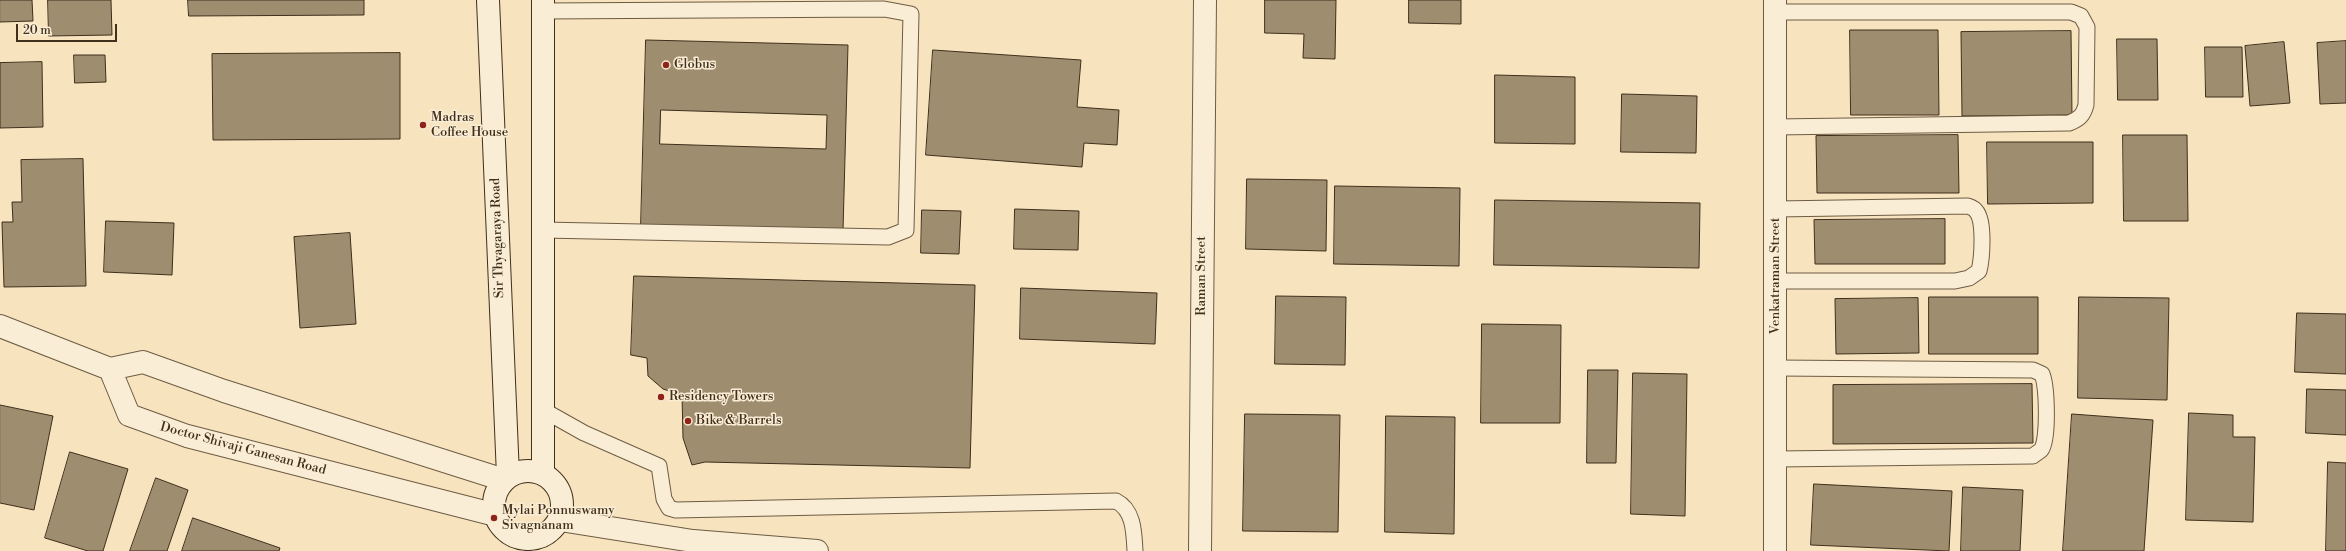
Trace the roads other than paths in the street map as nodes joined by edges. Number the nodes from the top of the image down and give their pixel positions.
1 (488, 0) edge
2 (1205, 0) edge
3 (543, 5) edge
4 (1776, 6) edge
5 (1775, 127) junction
6 (1776, 209) junction
7 (543, 230) junction
8 (1776, 281) junction
9 (0, 326) edge
10 (1776, 368) junction
11 (110, 369) junction
12 (543, 410) junction
13 (1776, 459) junction
14 (543, 473) junction
15 (506, 478) junction
16 (560, 520) junction
17 (500, 522) junction
18 (541, 544) edge
19 (502, 551) edge
20 (816, 551) edge
21 (1135, 551) edge
22 (1200, 551) edge
23 (1775, 551) edge

1 - 15 street, Sir Thyagaraya Road
2 - 22 street, Raman Street
3 - 7 street
3 - 7 lane
4 - 5 street, Venkatraman Street
4 - 5 lane
5 - 6 street, Venkatraman Street
6 - 8 street, Venkatraman Street
6 - 8 lane
7 - 12 street
8 - 10 street, Venkatraman Street
9 - 11 street
10 - 13 street, Venkatraman Street
10 - 13 lane
11 - 15 street
11 - 17 street, Doctor Shivaji Ganesan Road
12 - 14 street
12 - 21 lane
13 - 23 street, Venkatraman Street
14 - 15 street
14 - 16 street
15 - 17 street
16 - 18 street
16 - 20 street
17 - 18 street
17 - 19 street

